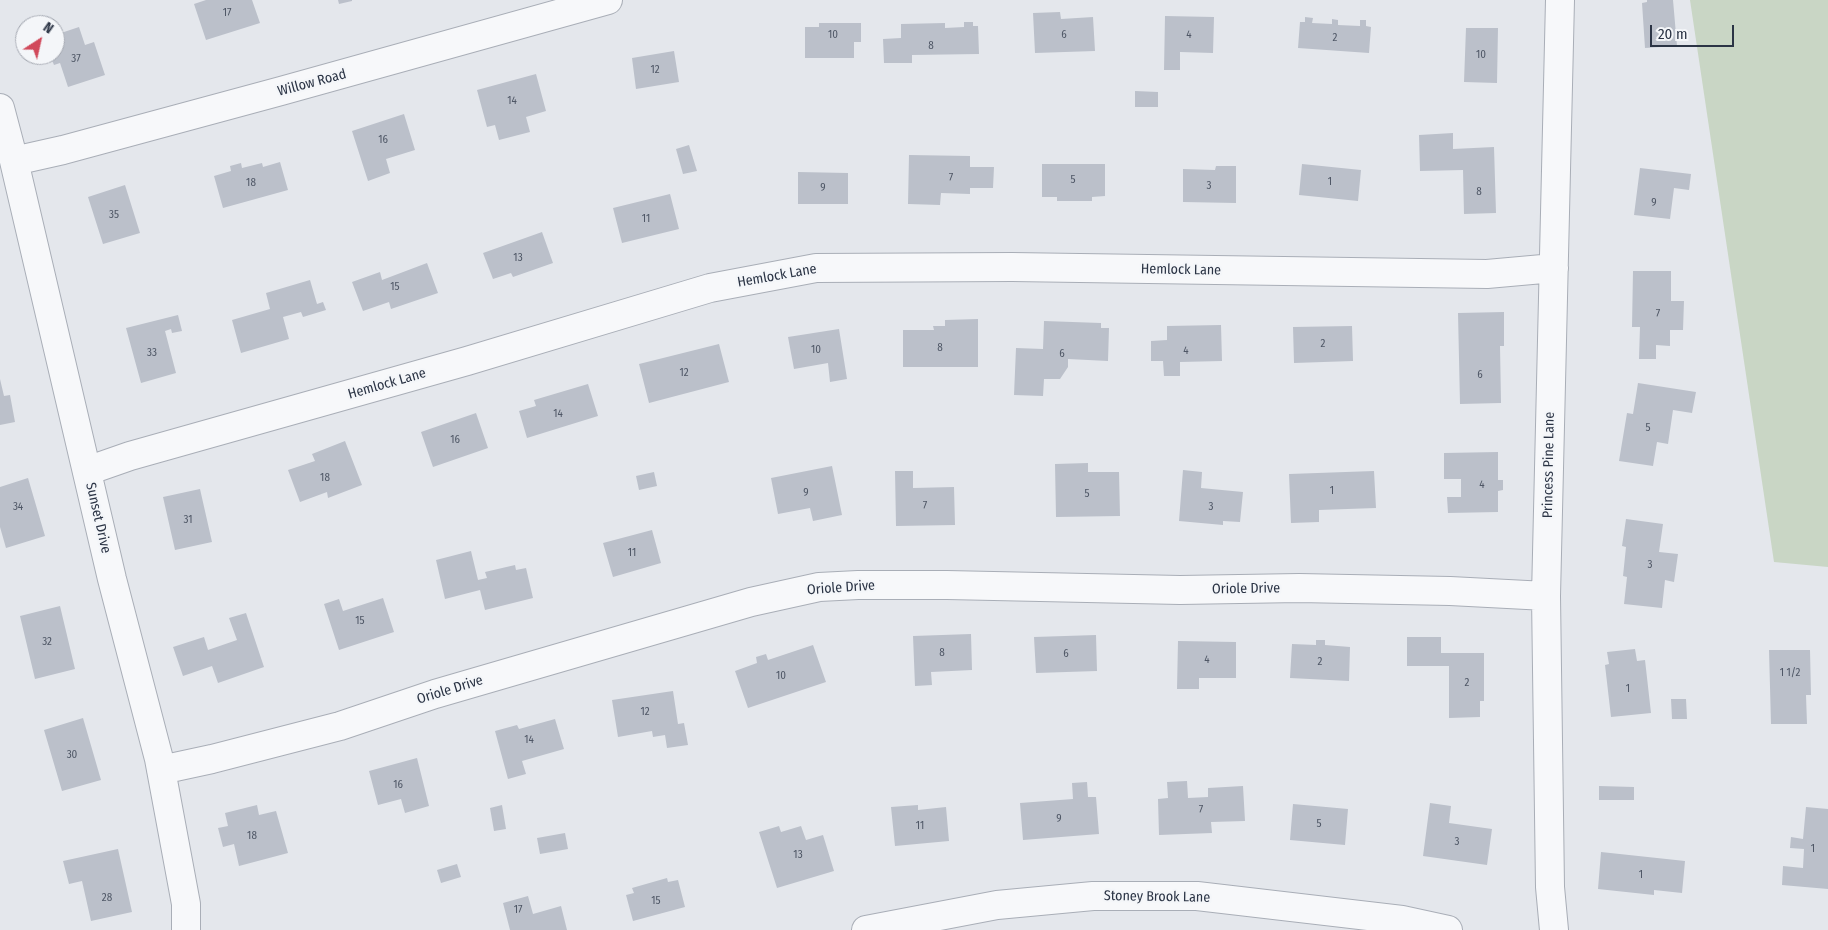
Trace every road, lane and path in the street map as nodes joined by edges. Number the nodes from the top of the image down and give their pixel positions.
1 (608, 0) edge
2 (1560, 0) edge
3 (0, 108) edge
4 (14, 161) junction
5 (1554, 268) junction
6 (87, 471) junction
7 (1546, 596) junction
8 (161, 770) junction
9 (186, 930) edge
10 (866, 930) edge
11 (1448, 930) edge
12 (1554, 930) edge

1 - 4 street, Willow Road
2 - 5 street, Princess Pine Lane
3 - 4 street, Sunset Drive
4 - 6 street, Sunset Drive
5 - 6 street, Hemlock Lane
5 - 7 street, Princess Pine Lane
6 - 8 street, Sunset Drive
7 - 8 street, Oriole Drive
7 - 12 street, Princess Pine Lane
8 - 9 street, Sunset Drive
10 - 11 street, Stoney Brook Lane

